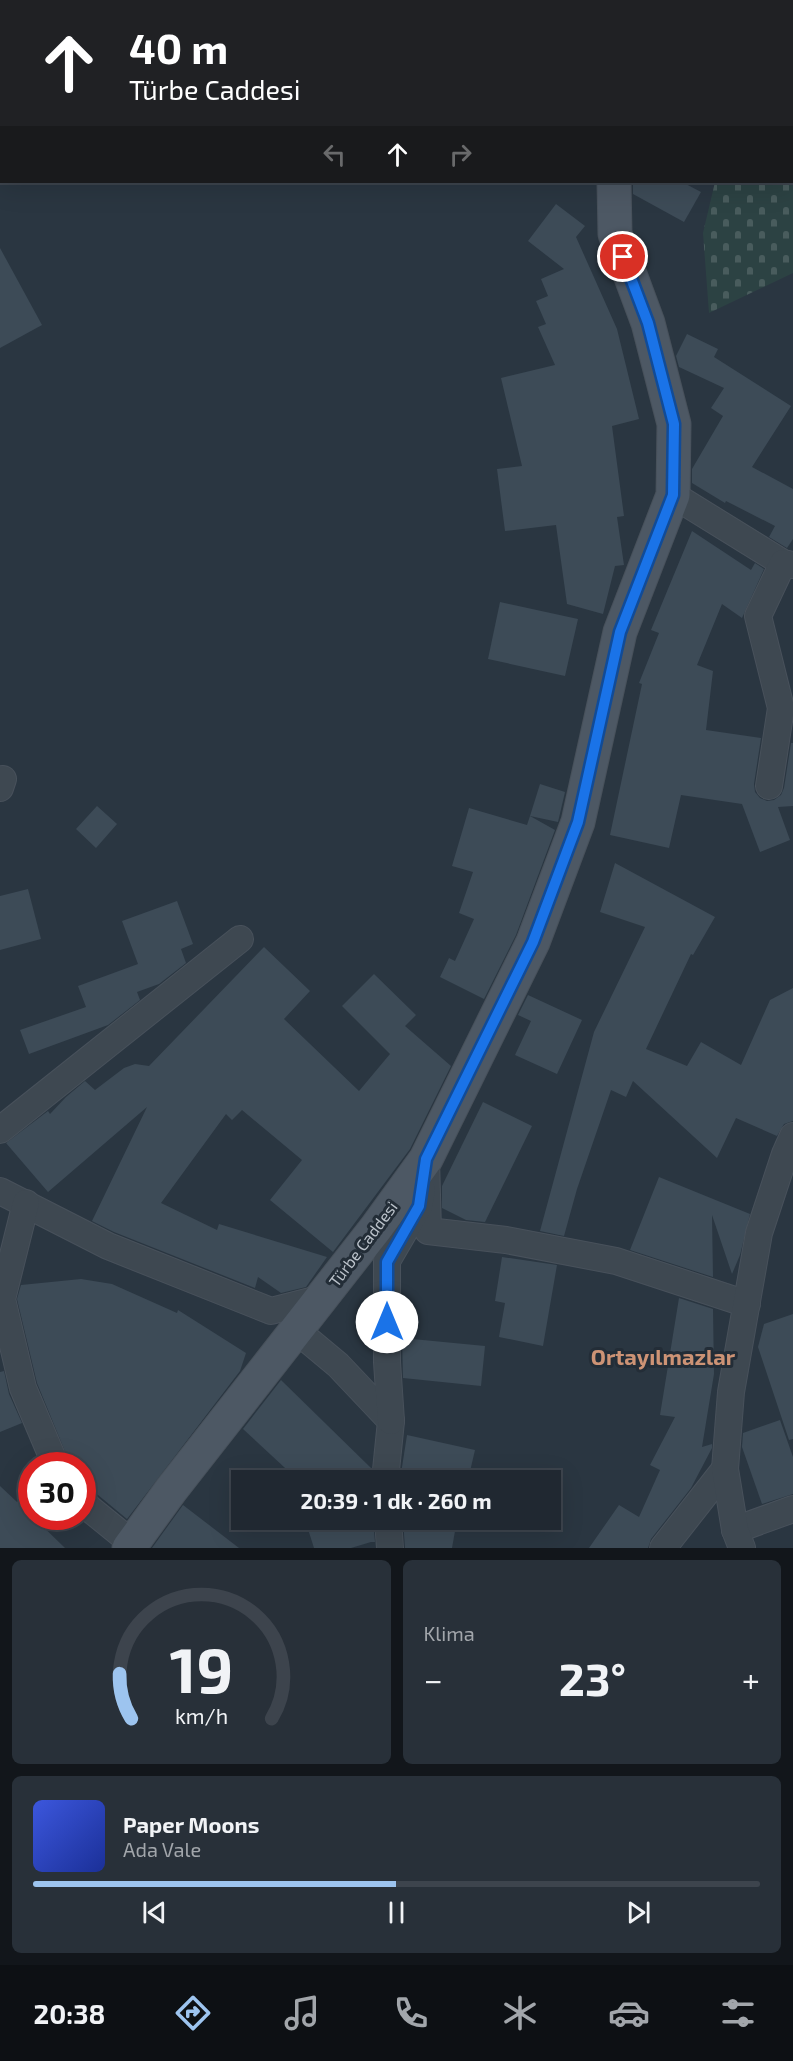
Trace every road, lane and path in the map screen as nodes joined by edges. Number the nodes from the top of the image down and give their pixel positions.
1 (614, 183) edge
2 (673, 495) junction
3 (788, 564) edge
4 (769, 786) dead end
5 (240, 939) dead end
6 (0, 1130) edge
7 (793, 1136) edge
8 (426, 1159) junction
9 (0, 1191) edge
10 (26, 1203) junction
11 (322, 1298) junction
12 (747, 1304) junction
13 (296, 1330) junction
14 (391, 1421) junction
15 (50, 1452) edge
16 (725, 1469) junction
17 (386, 1470) edge
18 (793, 1509) edge
19 (96, 1515) edge
20 (389, 1530) edge
21 (739, 1539) edge
22 (130, 1546) edge
23 (390, 1548) edge
24 (663, 1548) edge

1 - 2 street, Türbe Caddesi
2 - 3 street
2 - 8 street, Türbe Caddesi
3 - 4 street
5 - 6 street
7 - 12 street
8 - 11 street, Türbe Caddesi
8 - 12 street
8 - 14 street
9 - 10 street
10 - 11 street
10 - 15 street
11 - 13 street, Türbe Caddesi
12 - 16 street
13 - 14 street
13 - 22 street, Türbe Caddesi
14 - 17 street
16 - 21 street
16 - 24 street
18 - 21 street
19 - 22 street
20 - 23 street

